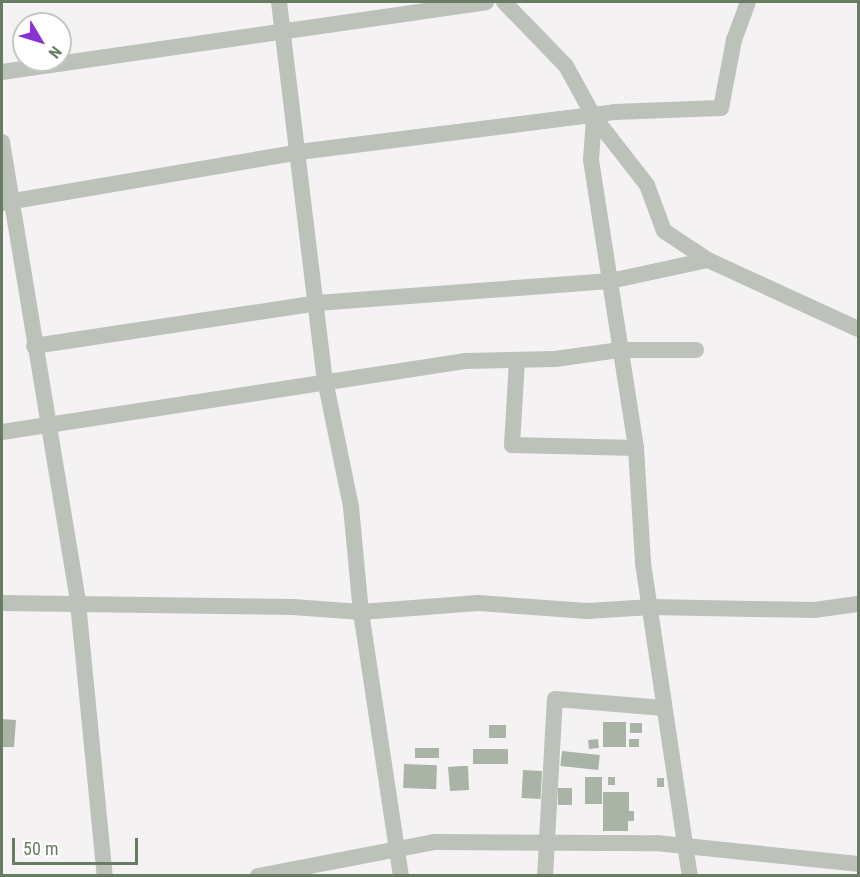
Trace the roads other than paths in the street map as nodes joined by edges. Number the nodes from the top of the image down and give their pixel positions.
1 (279, 2) edge
2 (486, 2) edge
3 (504, 2) edge
4 (748, 2) edge
5 (283, 31) junction
6 (2, 72) edge
7 (594, 117) junction
8 (2, 142) edge
9 (299, 152) junction
10 (6, 202) edge
11 (708, 260) junction
12 (610, 281) junction
13 (317, 303) junction
14 (858, 329) edge
15 (34, 346) junction
16 (620, 350) junction
17 (696, 350) dead end
18 (517, 360) junction
19 (325, 380) junction
20 (48, 424) junction
21 (2, 432) edge
22 (636, 448) junction
23 (2, 603) edge
24 (78, 603) junction
25 (858, 604) edge
26 (652, 607) junction
27 (361, 612) junction
28 (664, 708) junction
29 (546, 844) junction
30 (398, 846) junction
31 (686, 849) junction
32 (858, 864) edge
33 (105, 876) edge
34 (258, 876) edge
35 (401, 876) edge
36 (545, 876) edge
37 (690, 876) edge

1 - 5 street
2 - 5 street
3 - 7 street
4 - 7 street
5 - 6 street
5 - 9 street
7 - 9 street
7 - 11 street
7 - 12 street
8 - 10 street
9 - 10 street
9 - 13 street
10 - 15 street
11 - 12 street
11 - 14 street
12 - 13 street
12 - 16 street
13 - 15 street
13 - 19 street
15 - 20 street
16 - 17 street
16 - 18 street
16 - 22 street
18 - 19 street
18 - 22 street
19 - 20 street
19 - 27 street
20 - 21 street
20 - 24 street
22 - 26 street
23 - 24 street
24 - 27 street
24 - 33 street
25 - 26 street
26 - 27 street
26 - 28 street
27 - 30 street
28 - 29 street
28 - 31 street
29 - 30 street
29 - 31 street
29 - 36 street
30 - 34 street
30 - 35 street
31 - 32 street
31 - 37 street

